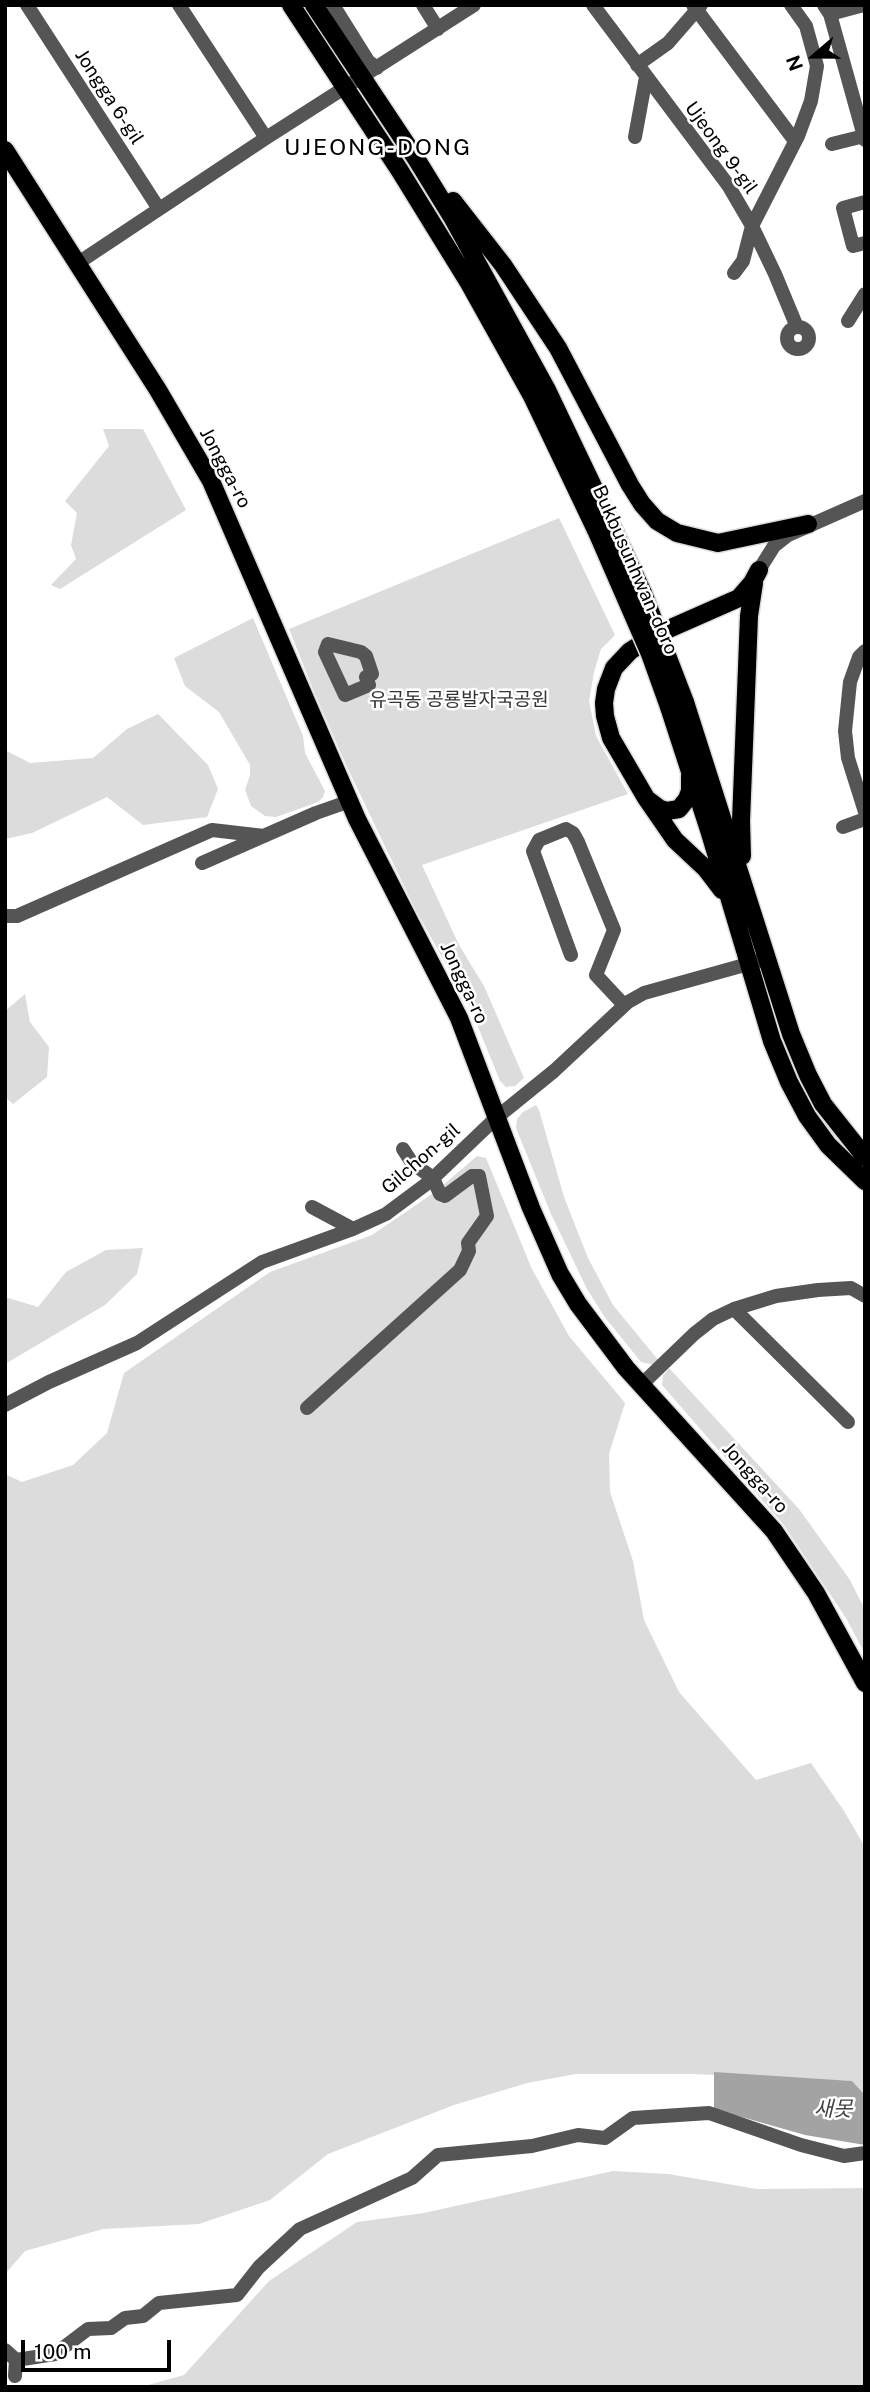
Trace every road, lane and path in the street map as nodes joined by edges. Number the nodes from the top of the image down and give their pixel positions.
1 (27, 5) edge
2 (179, 5) edge
3 (291, 5) edge
4 (314, 5) edge
5 (333, 5) edge
6 (423, 5) edge
7 (474, 5) edge
8 (593, 5) edge
9 (791, 5) edge
10 (863, 5) edge
11 (697, 7) edge
12 (827, 10) edge
13 (438, 29) junction
14 (641, 71) junction
15 (370, 73) junction
16 (346, 89) junction
17 (635, 137) dead end
18 (265, 138) junction
19 (864, 138) edge
20 (795, 141) junction
21 (832, 144) dead end
22 (5, 150) edge
23 (417, 160) junction
24 (865, 202) edge
25 (159, 209) junction
26 (752, 226) junction
27 (865, 243) edge
28 (78, 263) junction
29 (734, 273) dead end
30 (865, 294) edge
31 (848, 321) dead end
32 (797, 327) dead end
33 (865, 501) edge
34 (808, 524) junction
35 (603, 526) junction
36 (758, 570) junction
37 (865, 650) edge
38 (677, 704) junction
39 (690, 770) junction
40 (646, 798) junction
41 (350, 802) junction
42 (865, 812) edge
43 (865, 819) edge
44 (843, 827) dead end
45 (264, 836) junction
46 (202, 863) dead end
47 (746, 888) junction
48 (732, 909) junction
49 (5, 916) edge
50 (571, 955) dead end
51 (767, 959) junction
52 (748, 964) junction
53 (624, 1005) junction
54 (496, 1118) junction
55 (402, 1149) dead end
56 (865, 1157) edge
57 (433, 1178) junction
58 (865, 1181) edge
59 (312, 1207) dead end
60 (353, 1229) junction
61 (865, 1296) edge
62 (734, 1309) junction
63 (641, 1385) junction
64 (5, 1405) edge
65 (307, 1408) dead end
66 (848, 1422) dead end
67 (865, 1683) edge
68 (865, 2153) edge
69 (11, 2355) edge
70 (15, 2376) dead end

1 - 25 street, Jongga 6-gil
2 - 18 street
3 - 16 main road, Bukbusunhwan-doro
4 - 15 main road, Bukbusunhwan-doro
5 - 15 street
6 - 13 street
7 - 13 street
8 - 14 street, Ujeong 9-gil
9 - 20 street
10 - 12 street
11 - 14 street
11 - 20 street
12 - 19 street
13 - 15 street
14 - 17 street
14 - 26 street, Ujeong 9-gil
15 - 16 street
15 - 23 main road, Bukbusunhwan-doro
16 - 18 street
16 - 35 main road, Bukbusunhwan-doro
18 - 25 street
19 - 21 street
20 - 26 street
22 - 28 main road, Jongga-ro
23 - 34 main road
23 - 35 main road, Bukbusunhwan-doro
24 - 27 street
25 - 28 street
26 - 29 street
26 - 32 street, Ujeong 9-gil
28 - 41 main road, Jongga-ro
30 - 31 street
33 - 34 street
34 - 36 street
35 - 38 main road, Bukbusunhwan-doro, bridge
36 - 40 main road
36 - 47 main road
37 - 42 street
38 - 39 main road, Bukbusunhwan-doro
38 - 47 main road, Bukbusunhwan-doro
39 - 40 main road
39 - 48 main road, Bukbusunhwan-doro
40 - 48 main road
41 - 45 street
41 - 54 main road, Jongga-ro
43 - 44 street
45 - 46 street
45 - 49 street
47 - 51 main road, Bukbusunhwan-doro
48 - 52 main road, Bukbusunhwan-doro
50 - 53 street
51 - 52 street, Gilchon-gil
51 - 56 main road, Bukbusunhwan-doro
52 - 53 street, Gilchon-gil
52 - 58 main road, Bukbusunhwan-doro
53 - 54 street, Gilchon-gil
54 - 57 street, Gilchon-gil
54 - 63 main road, Jongga-ro
55 - 57 street
57 - 60 street, Gilchon-gil
57 - 65 street
59 - 60 street
60 - 64 street, Gilchon-gil
61 - 62 street
62 - 63 street
62 - 66 street
63 - 67 main road, Jongga-ro
68 - 69 street
69 - 70 street

